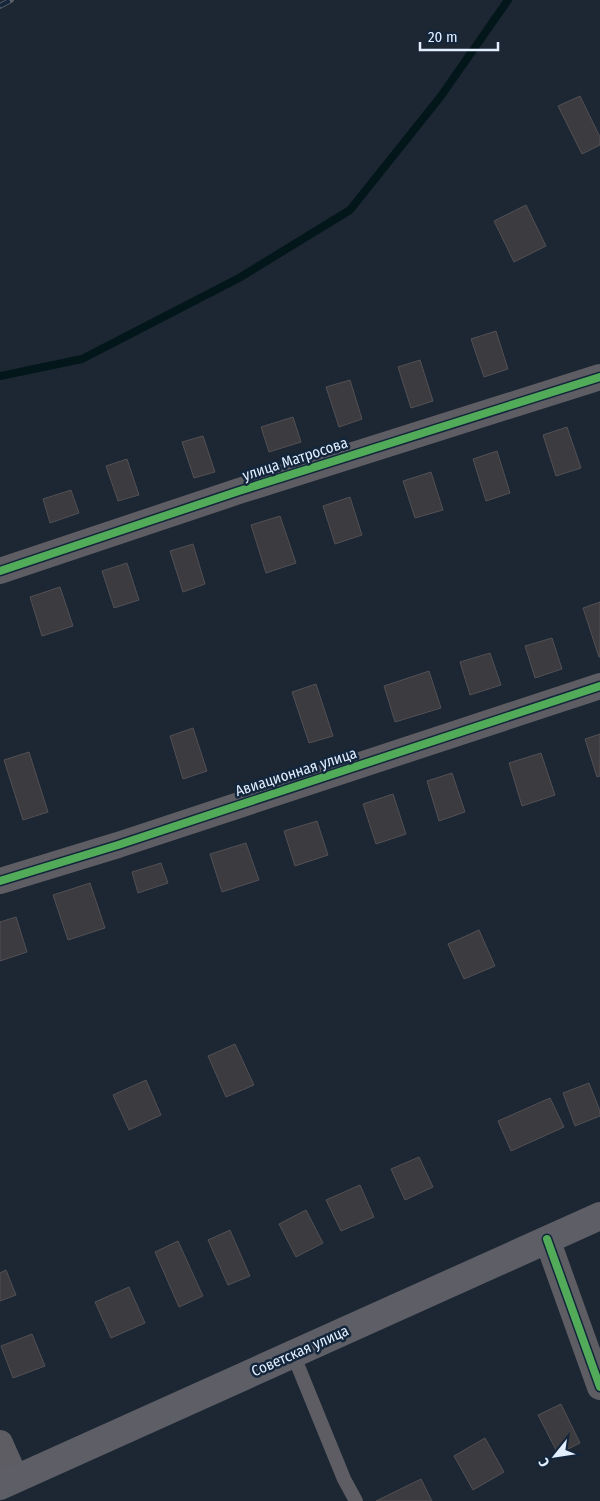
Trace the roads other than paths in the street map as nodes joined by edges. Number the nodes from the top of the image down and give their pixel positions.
1 (600, 377) edge
2 (0, 571) edge
3 (600, 686) edge
4 (0, 881) edge
5 (600, 1216) edge
6 (547, 1239) junction
7 (293, 1354) junction
8 (600, 1387) edge
9 (0, 1443) edge
10 (8, 1482) edge
11 (356, 1501) edge

1 - 2 street, улица Матросова
3 - 4 street, Авиационная улица
5 - 6 main road, Советская улица
6 - 7 main road, Советская улица
6 - 8 street
7 - 10 main road, Советская улица
7 - 11 lane
9 - 10 street

